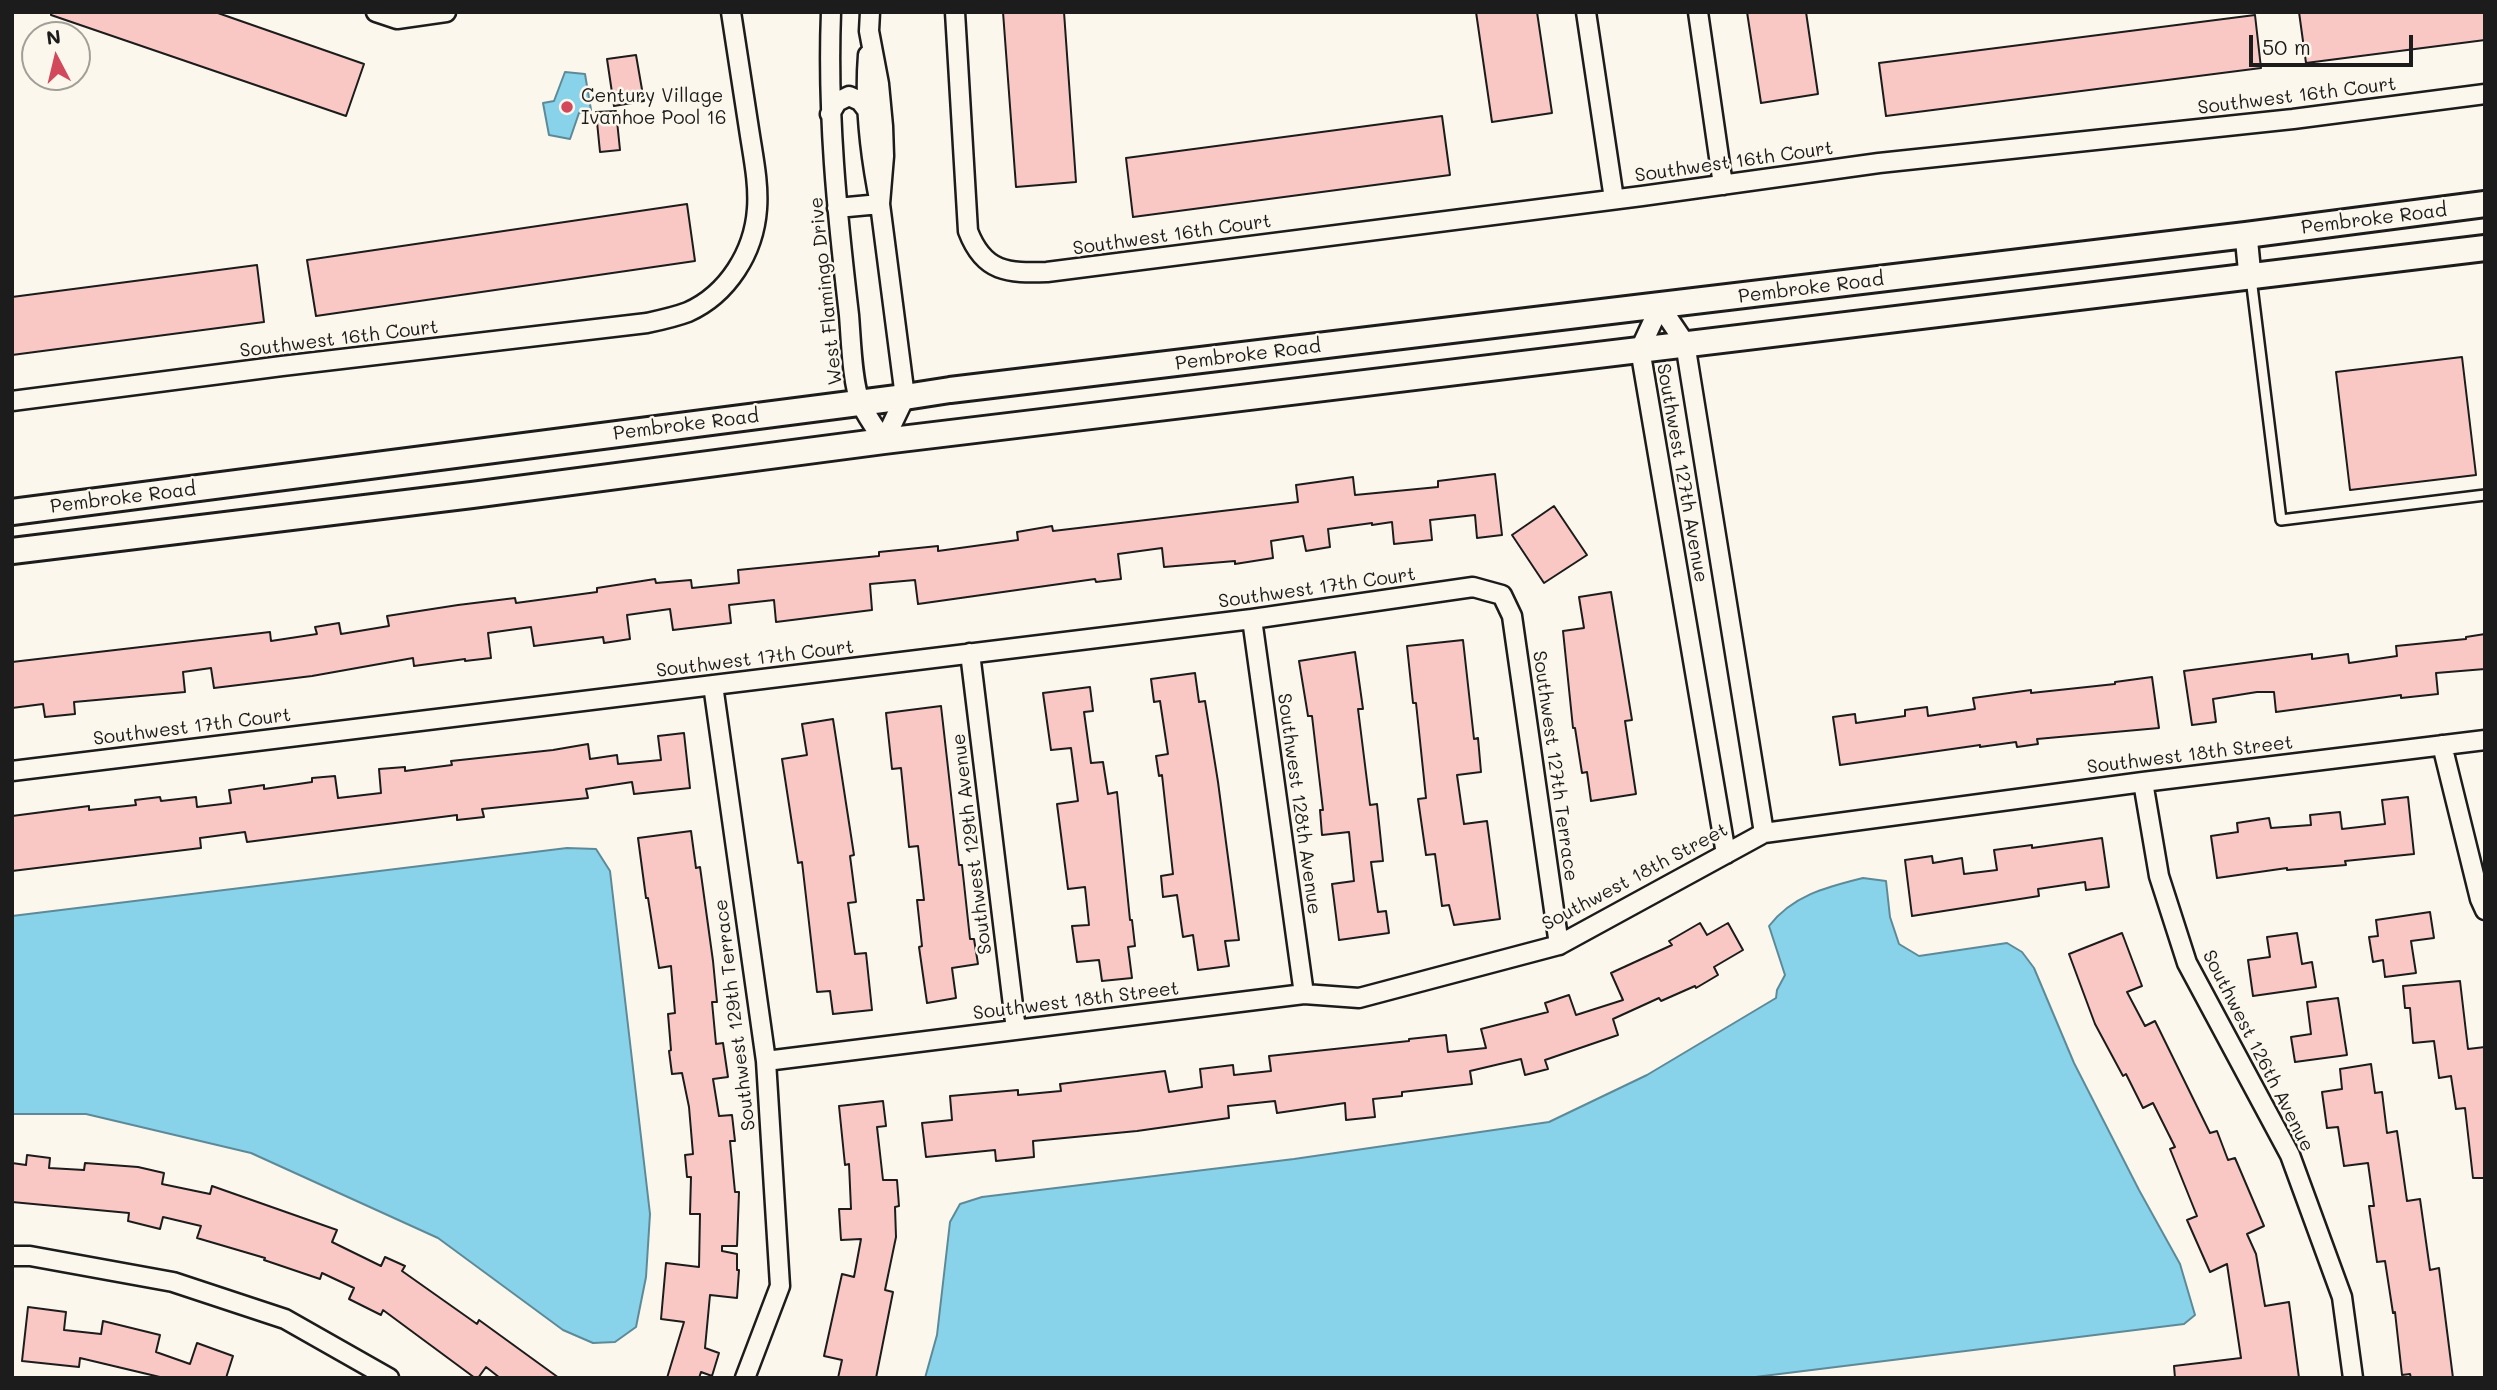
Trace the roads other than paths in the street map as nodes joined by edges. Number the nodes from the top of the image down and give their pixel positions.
1 (376, 12) edge
2 (446, 12) edge
3 (731, 12) edge
4 (831, 12) edge
5 (870, 12) edge
6 (955, 12) edge
7 (1586, 12) edge
8 (1698, 12) edge
9 (869, 32) junction
10 (2485, 94) edge
11 (867, 110) junction
12 (830, 114) junction
13 (1723, 185) junction
14 (1614, 199) junction
15 (880, 204) junction
16 (2485, 204) edge
17 (837, 208) junction
18 (2246, 235) junction
19 (2485, 248) edge
20 (2250, 276) junction
21 (1660, 306) junction
22 (1685, 343) junction
23 (1640, 349) junction
24 (905, 397) junction
25 (12, 401) edge
26 (860, 403) junction
27 (884, 440) junction
28 (2485, 495) edge
29 (12, 512) edge
30 (12, 551) edge
31 (1502, 595) joint
32 (1252, 619) junction
33 (970, 653) junction
34 (713, 685) junction
35 (2485, 740) edge
36 (2442, 745) junction
37 (12, 771) edge
38 (2143, 782) junction
39 (1764, 833) junction
40 (1726, 854) junction
41 (2485, 910) edge
42 (1559, 945) junction
43 (1304, 994) junction
44 (1016, 1030) junction
45 (766, 1061) junction
46 (12, 1255) edge
47 (389, 1378) edge
48 (745, 1378) edge
49 (2353, 1378) edge

1 - 2 street
3 - 25 street, Southwest 16th Court
4 - 12 street, West Flamingo Drive
5 - 9 street
6 - 14 street, Southwest 16th Court
7 - 14 street
8 - 13 street
9 - 11 street
9 - 15 street
10 - 13 street, Southwest 16th Court
11 - 12 street
11 - 15 street
12 - 17 street, West Flamingo Drive
13 - 14 street, Southwest 16th Court
15 - 17 street
15 - 24 street
16 - 18 main road, Pembroke Road
17 - 26 street, West Flamingo Drive
18 - 20 street
18 - 21 main road, Pembroke Road
19 - 20 main road, Pembroke Road
20 - 22 main road, Pembroke Road
20 - 28 lane
21 - 22 street, Southwest 127th Avenue
21 - 23 street, Southwest 127th Avenue
21 - 24 main road, Pembroke Road
22 - 23 main road, Pembroke Road
22 - 39 street, Southwest 127th Avenue
23 - 27 main road, Pembroke Road
23 - 40 street, Southwest 127th Avenue
24 - 26 main road, Pembroke Road
24 - 27 street
26 - 27 street, West Flamingo Drive
26 - 29 main road, Pembroke Road
27 - 30 main road, Pembroke Road
31 - 32 street, Southwest 17th Court
31 - 42 street, Southwest 127th Terrace
32 - 33 street, Southwest 17th Court
32 - 43 street, Southwest 128th Avenue
33 - 34 street, Southwest 17th Court
33 - 44 street, Southwest 129th Avenue
34 - 37 street, Southwest 17th Court
34 - 45 street, Southwest 129th Terrace
35 - 36 street, Southwest 18th Street
36 - 38 street, Southwest 18th Street
36 - 41 street
38 - 39 street, Southwest 18th Street
38 - 49 street, Southwest 126th Avenue
39 - 40 street, Southwest 18th Street
40 - 42 street, Southwest 18th Street
42 - 43 street, Southwest 18th Street
43 - 44 street, Southwest 18th Street
44 - 45 street, Southwest 18th Street
45 - 48 street, Southwest 129th Terrace
46 - 47 street

